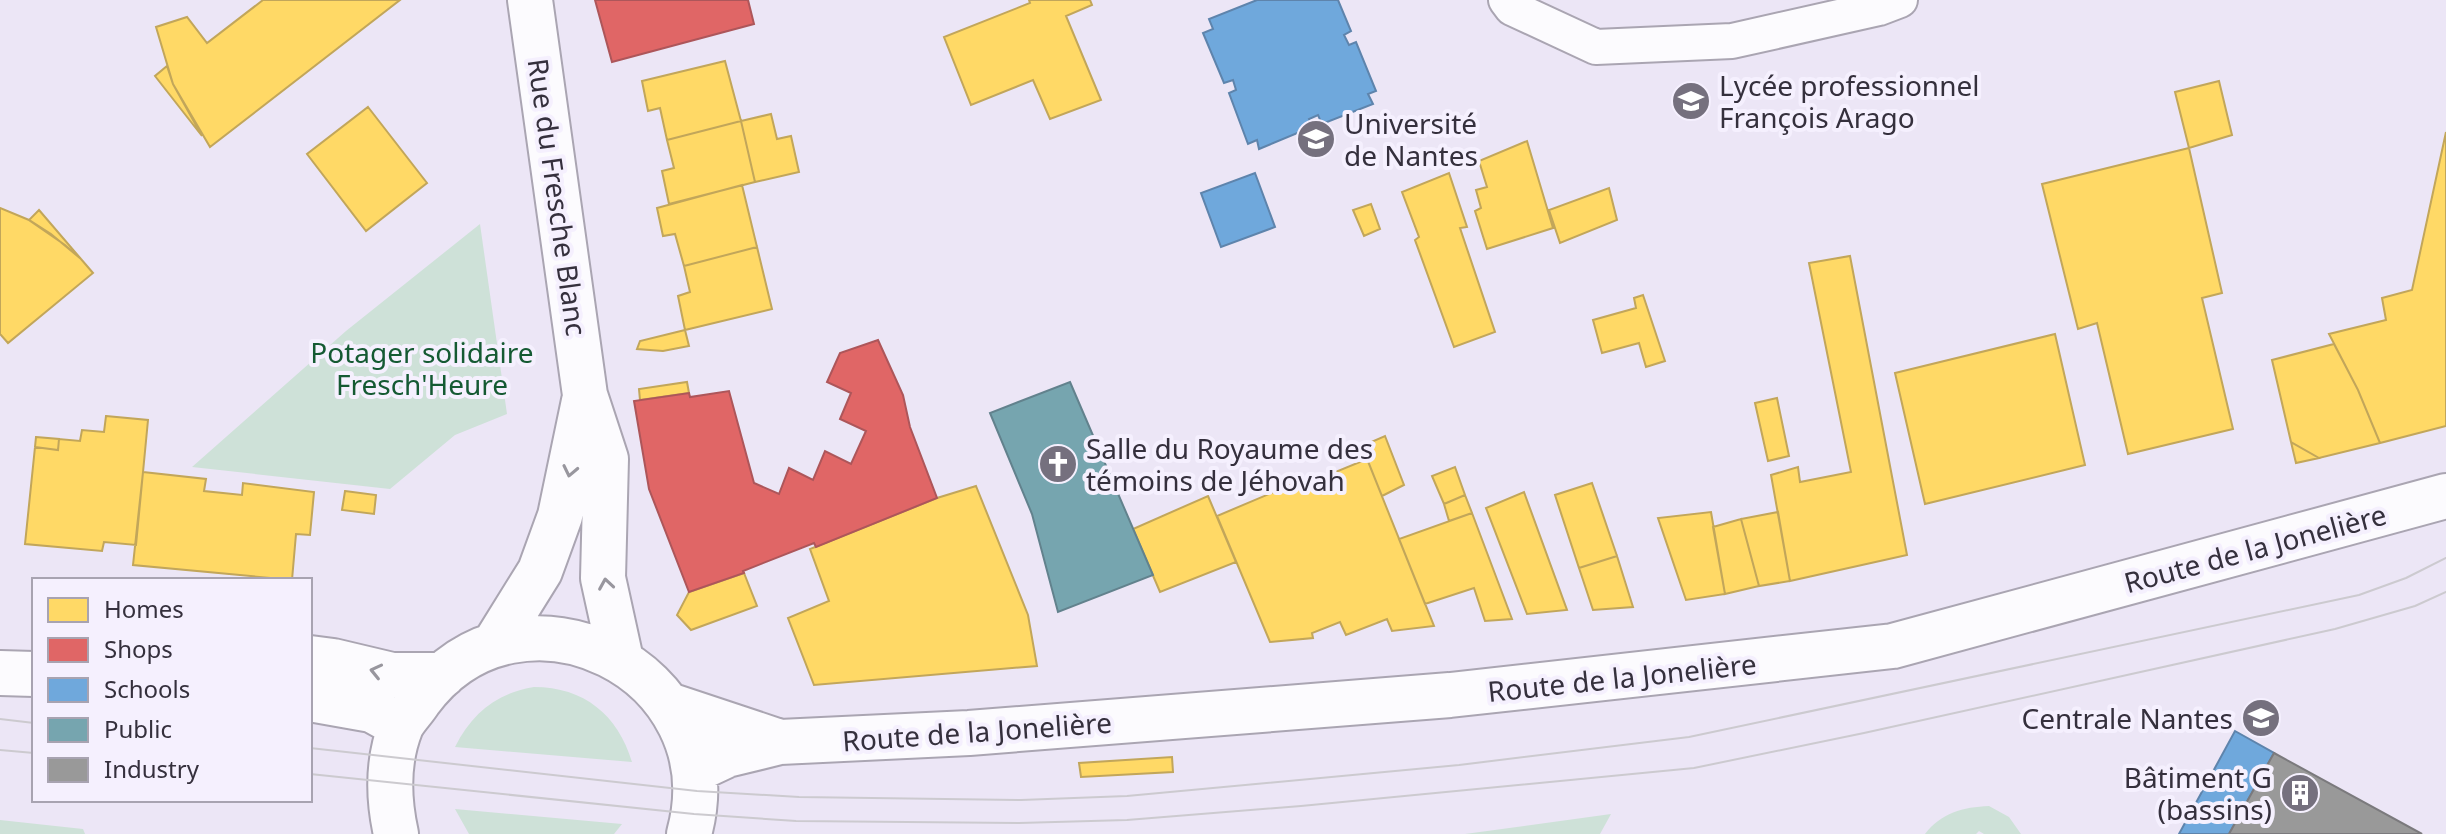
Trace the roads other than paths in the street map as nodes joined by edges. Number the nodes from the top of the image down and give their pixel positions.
1 (530, 0) edge
2 (1506, 0) edge
3 (1900, 0) edge
4 (585, 395) junction
5 (2446, 496) edge
6 (494, 645) junction
7 (312, 658) edge
8 (621, 660) junction
9 (0, 673) edge
10 (32, 674) edge
11 (443, 675) junction
12 (312, 699) edge
13 (669, 705) junction
14 (401, 726) junction
15 (780, 742) junction
16 (695, 770) junction
17 (396, 834) edge
18 (689, 834) edge

1 - 4 street, Rue du Fresche Blanc
2 - 3 lane
4 -> 6 street, Rue du Fresche Blanc
8 -> 4 street, Rue du Fresche Blanc
5 - 15 street, Route de la Jonelière
6 - 8 street
6 - 11 street
11 -> 7 street
8 - 13 street
9 - 10 street
11 - 14 street
12 - 14 street
13 - 15 street, Route de la Jonelière
13 - 16 street
14 - 17 street
15 - 16 street, Route de la Jonelière
16 - 18 street

